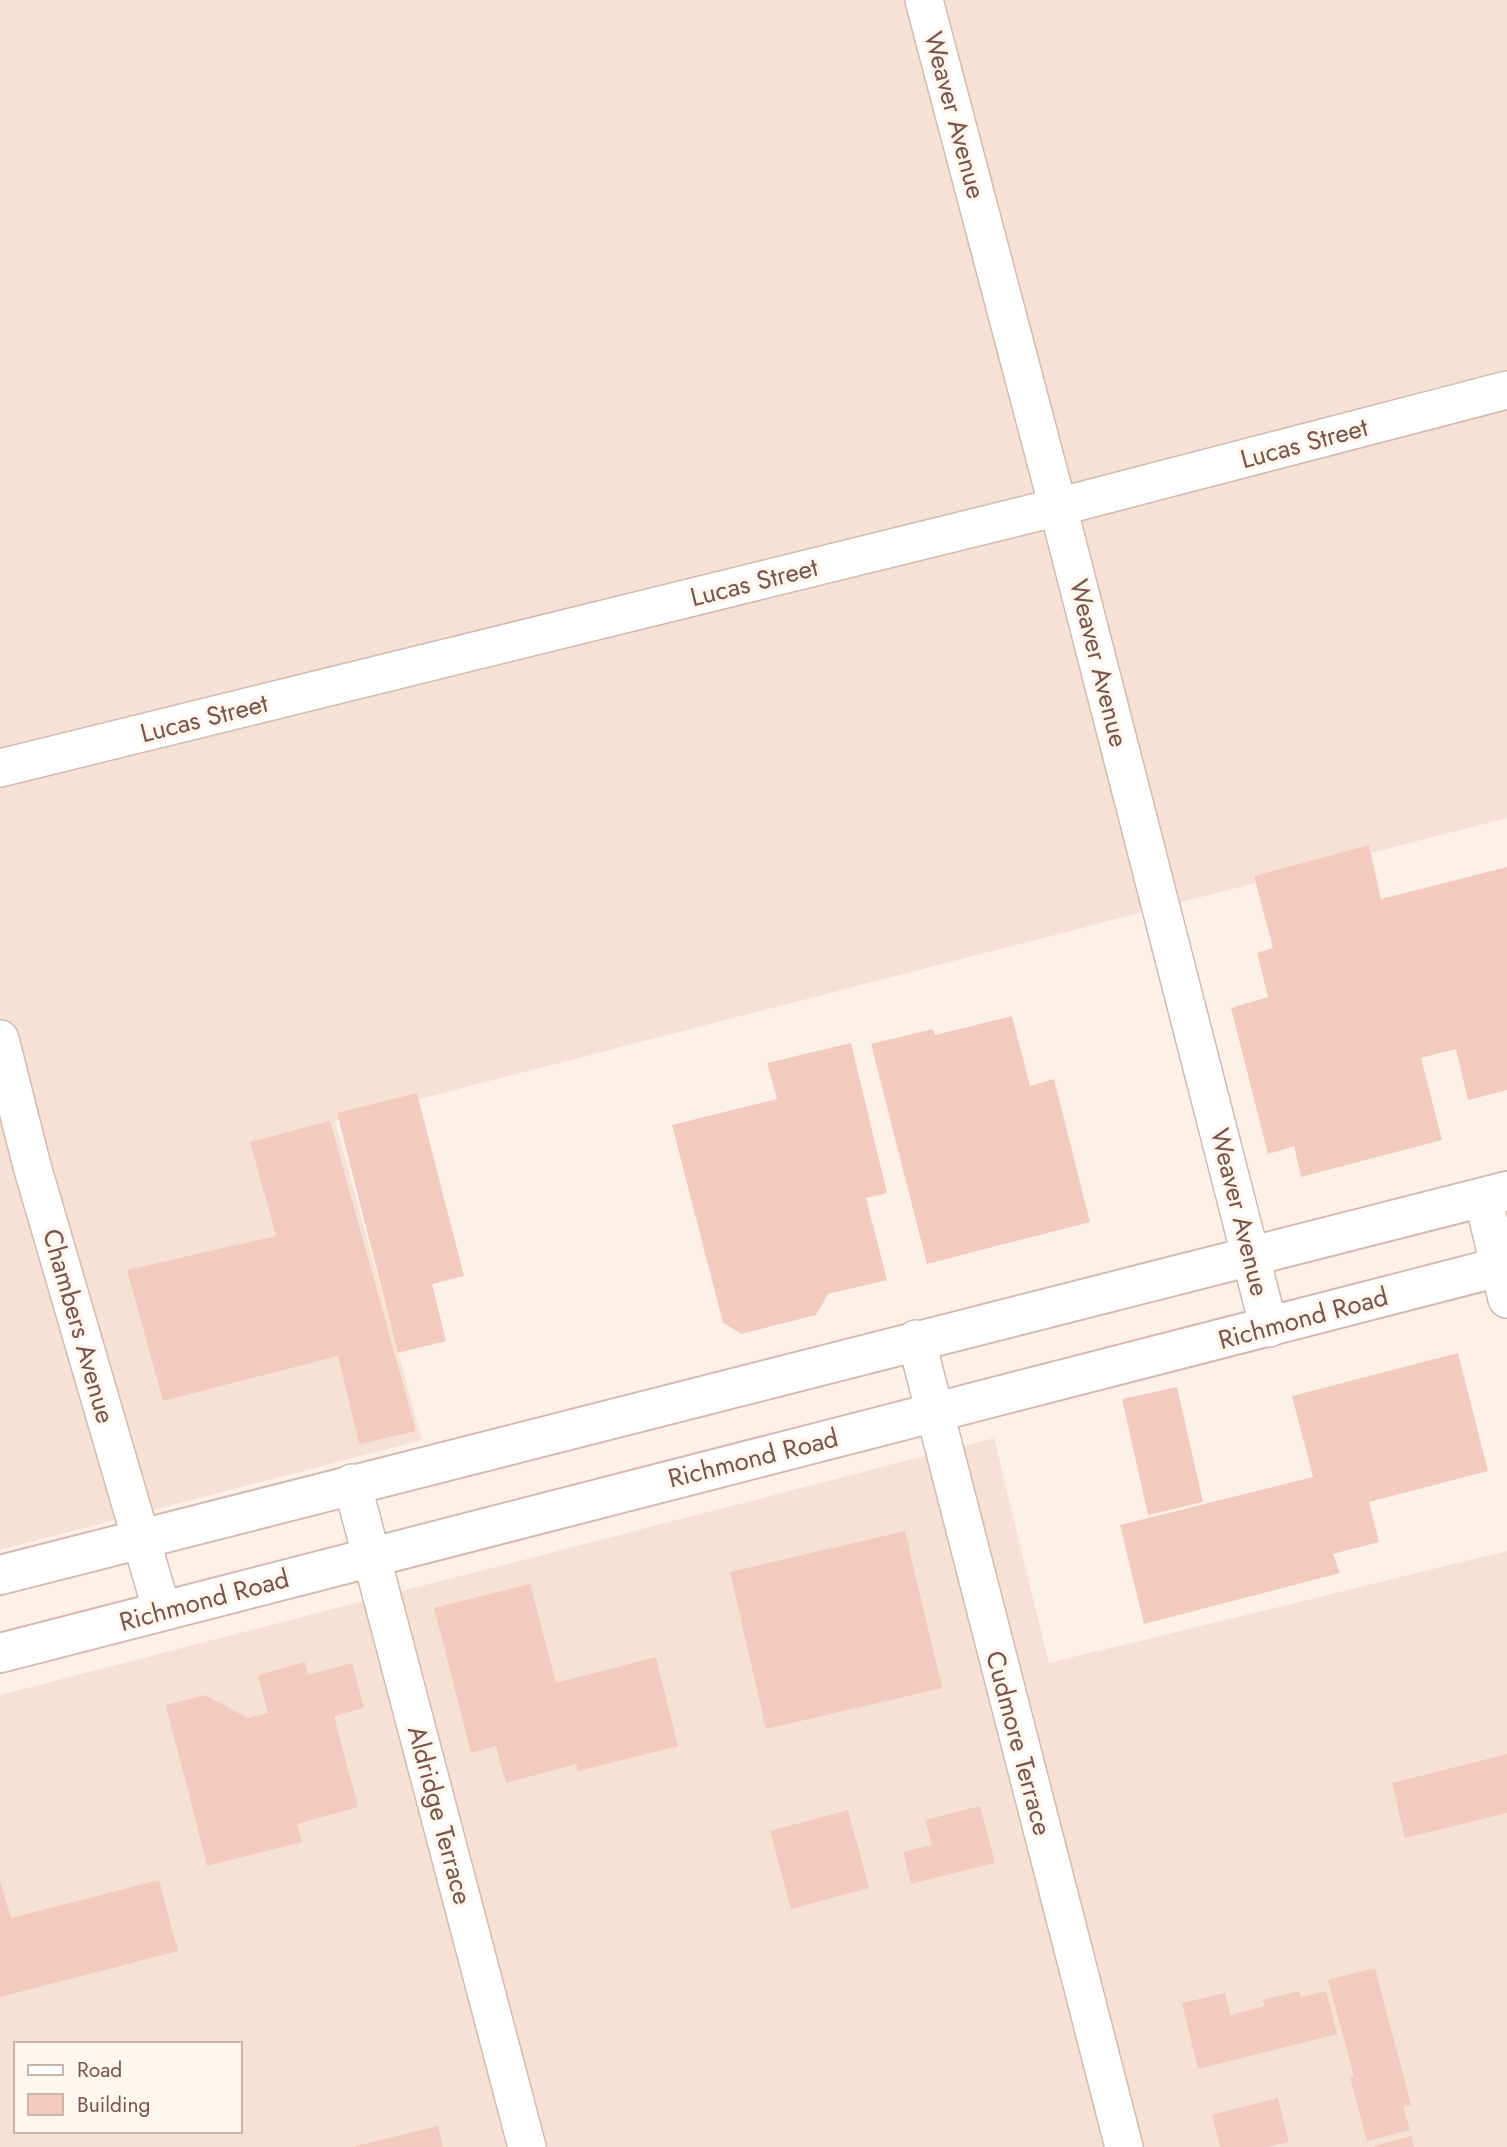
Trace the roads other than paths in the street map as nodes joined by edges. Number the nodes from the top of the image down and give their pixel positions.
1 (924, 0) edge
2 (1507, 390) edge
3 (1058, 507) junction
4 (0, 768) edge
5 (0, 1039) edge
6 (1495, 1194) edge
7 (1251, 1255) junction
8 (1504, 1277) edge
9 (1269, 1328) junction
10 (916, 1339) junction
11 (933, 1412) junction
12 (352, 1483) junction
13 (141, 1539) junction
14 (372, 1556) junction
15 (0, 1575) edge
16 (162, 1611) junction
17 (0, 1653) edge
18 (527, 2147) edge
19 (1124, 2147) edge

1 - 3 street, Weaver Avenue
2 - 3 street, Lucas Street
3 - 4 street, Lucas Street
3 - 7 street, Weaver Avenue
5 - 13 street, Chambers Avenue
6 - 7 main road
6 - 8 street
7 - 9 street, Weaver Avenue
7 - 10 main road
8 - 9 main road, Richmond Road
9 - 11 main road, Richmond Road
10 - 11 street, Cudmore Terrace
10 - 12 main road
11 - 14 main road, Richmond Road
11 - 19 street, Cudmore Terrace
12 - 13 main road
12 - 14 street, Aldridge Terrace
13 - 15 main road
13 - 16 street, Chambers Avenue
14 - 16 main road, Richmond Road
14 - 18 street, Aldridge Terrace
16 - 17 main road, Richmond Road

